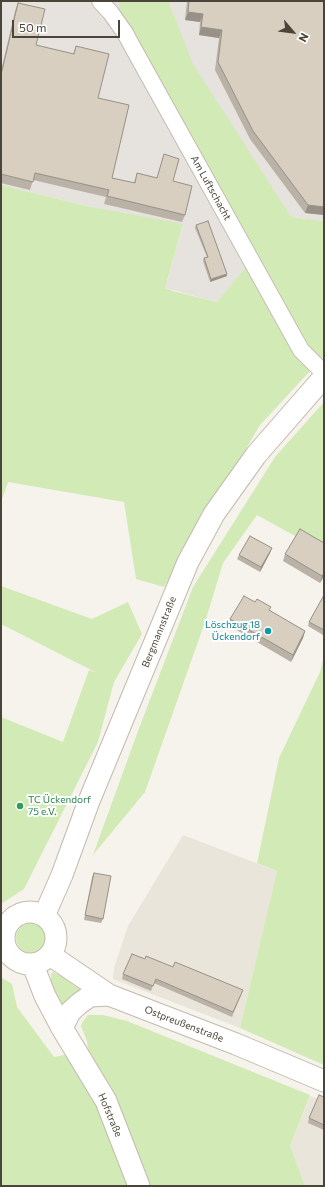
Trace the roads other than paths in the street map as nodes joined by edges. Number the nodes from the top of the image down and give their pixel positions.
1 (100, 1) edge
2 (324, 373) edge
3 (324, 377) edge
4 (44, 916) junction
5 (2, 938) edge
6 (42, 960) junction
7 (109, 995) junction
8 (62, 1028) junction
9 (324, 1081) edge
10 (138, 1186) edge

1 - 2 street, Am Luftschacht
3 - 4 street, Bergmannstraße
4 - 5 street
4 - 6 street
5 - 6 street
6 - 7 street, Ostpreußenstraße
6 - 8 street, Hofstraße
7 - 8 street
7 - 9 street, Ostpreußenstraße
8 - 10 street, Hofstraße

